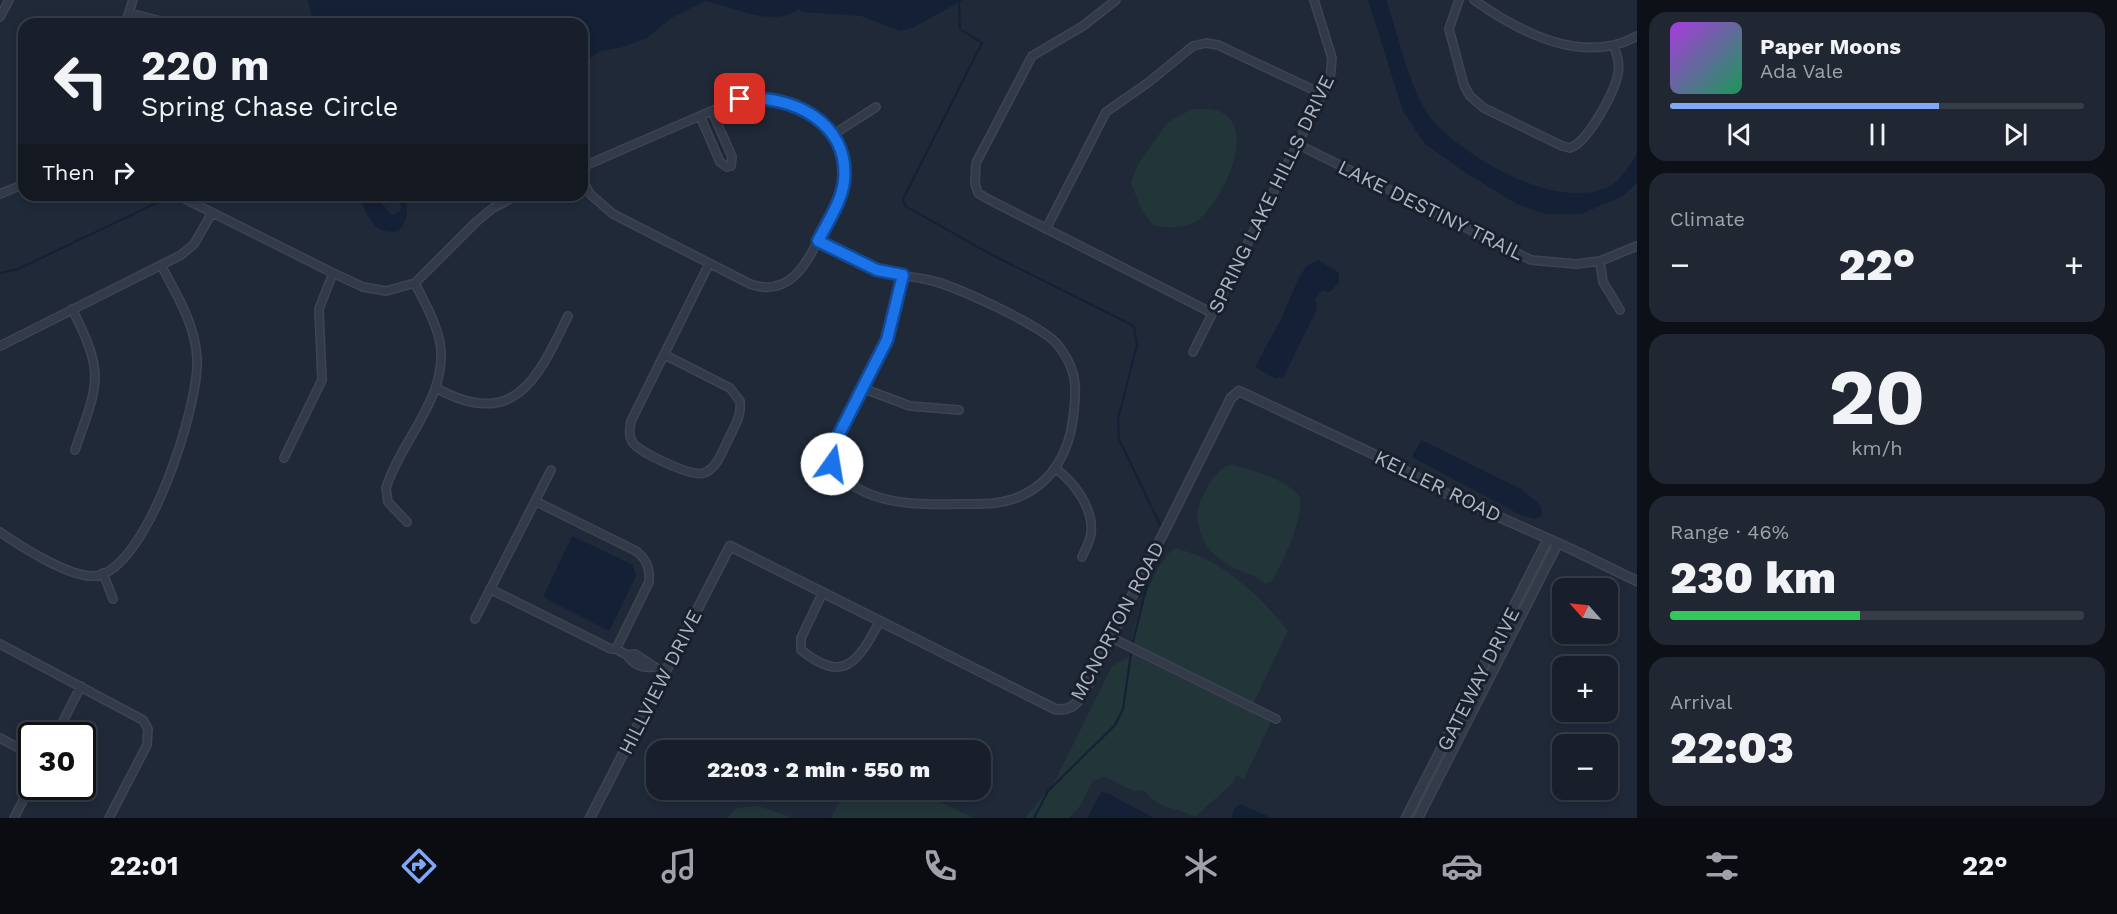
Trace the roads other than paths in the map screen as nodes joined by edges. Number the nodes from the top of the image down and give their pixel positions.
1 (9, 0) edge
2 (133, 0) edge
3 (1116, 0) edge
4 (1314, 0) edge
5 (1459, 0) edge
6 (1474, 0) edge
7 (129, 13) junction
8 (0, 17) edge
9 (127, 18) edge
10 (149, 18) edge
11 (1637, 36) edge
12 (1614, 46) junction
13 (1322, 94) junction
14 (876, 107) dead end
15 (712, 111) junction
16 (700, 116) junction
17 (834, 134) junction
18 (1297, 144) junction
19 (588, 164) edge
20 (18, 186) edge
21 (588, 190) edge
22 (0, 194) edge
23 (189, 201) edge
24 (506, 201) edge
25 (212, 213) junction
26 (1046, 229) junction
27 (818, 241) junction
28 (1637, 246) edge
29 (1600, 261) junction
30 (709, 264) junction
31 (161, 265) junction
32 (333, 273) junction
33 (903, 275) junction
34 (415, 283) junction
35 (72, 309) junction
36 (1620, 310) dead end
37 (1212, 313) junction
38 (568, 316) dead end
39 (0, 346) edge
40 (1193, 352) dead end
41 (664, 355) junction
42 (436, 388) junction
43 (862, 388) junction
44 (1239, 391) joint
45 (959, 410) dead end
46 (75, 450) dead end
47 (284, 458) dead end
48 (1055, 468) junction
49 (551, 470) dead end
50 (535, 501) junction
51 (406, 522) dead end
52 (0, 532) edge
53 (1548, 539) junction
54 (1558, 543) junction
55 (730, 546) joint
56 (1082, 556) dead end
57 (103, 573) junction
58 (1637, 581) edge
59 (490, 589) junction
60 (823, 592) junction
61 (113, 599) dead end
62 (475, 619) dead end
63 (880, 621) junction
64 (1110, 637) junction
65 (0, 644) edge
66 (616, 649) junction
67 (664, 674) junction
68 (81, 686) junction
69 (1276, 719) dead end
70 (63, 722) edge
71 (0, 738) edge
72 (18, 748) edge
73 (23, 800) edge
74 (14, 818) edge
75 (109, 818) edge
76 (590, 818) edge
77 (1406, 818) edge
78 (1418, 818) edge

1 - 8 street
2 - 7 street
3 - 26 street
4 - 13 street, SPRING LAKE HILLS DRIVE
5 - 12 street
6 - 12 street
7 - 9 street
7 - 10 street
11 - 12 street
13 - 18 street, SPRING LAKE HILLS DRIVE
13 - 26 street
14 - 17 street
15 - 16 street
15 - 16 street
15 - 17 street
16 - 19 street
17 - 27 street
18 - 29 street, LAKE DESTINY TRAIL
18 - 37 street, SPRING LAKE HILLS DRIVE
20 - 22 street
21 - 30 street
23 - 25 street
24 - 34 street
25 - 31 street
25 - 32 street
26 - 37 street
27 - 30 street
27 - 33 street
28 - 29 street, LAKE DESTINY TRAIL
29 - 36 street
30 - 41 street
31 - 35 street
31 - 57 street
32 - 34 street
32 - 47 street
33 - 43 street
33 - 48 street
34 - 42 street
35 - 39 street
35 - 46 street
37 - 40 street, SPRING LAKE HILLS DRIVE
38 - 42 street
41 - 41 street
42 - 51 street
43 - 45 street
43 - 48 street
44 - 53 street, KELLER ROAD
44 - 64 street, MCNORTON ROAD
48 - 56 street
49 - 50 street
50 - 59 street
50 - 66 street
52 - 57 street
53 - 54 street, KELLER ROAD
53 - 77 street, GATEWAY DRIVE
54 - 58 street, KELLER ROAD
54 - 78 street, GATEWAY DRIVE
55 - 60 street, MCNORTON ROAD
55 - 67 street, HILLVIEW DRIVE
57 - 61 street
59 - 62 street
59 - 66 street
60 - 63 street, MCNORTON ROAD
60 - 63 street
63 - 64 street, MCNORTON ROAD
64 - 69 street
65 - 68 street
66 - 67 street
67 - 76 street, HILLVIEW DRIVE
68 - 70 street
68 - 75 street
71 - 72 street
73 - 74 street

